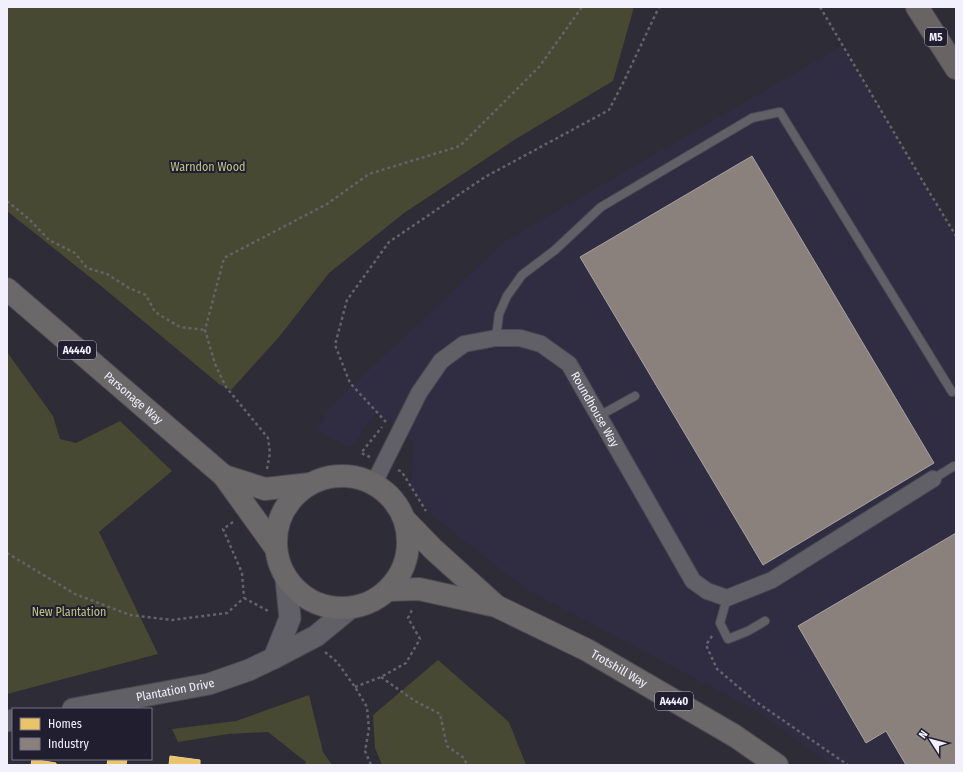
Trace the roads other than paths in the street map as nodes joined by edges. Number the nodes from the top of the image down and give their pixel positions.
1 (917, 7) edge
2 (956, 68) edge
3 (7, 289) edge
4 (496, 338) junction
5 (952, 392) dead end
6 (635, 396) dead end
7 (599, 416) junction
8 (956, 467) edge
9 (224, 476) junction
10 (933, 479) joint
11 (374, 483) junction
12 (310, 484) junction
13 (405, 520) junction
14 (275, 547) junction
15 (286, 579) junction
16 (388, 590) junction
17 (727, 598) junction
18 (496, 606) junction
19 (349, 609) junction
20 (765, 621) dead end
21 (274, 658) junction
22 (78, 708) edge
23 (777, 765) edge

1 - 2 highway, M5
3 - 9 main road, Parsonage Way / A4440
4 - 5 lane
4 - 7 street, Roundhouse Way
4 - 11 street, Roundhouse Way
6 - 7 lane
7 - 17 street, Roundhouse Way
8 - 10 lane
9 - 12 main road, Parsonage Way / A4440
9 - 14 main road, Parsonage Way / A4440
10 - 17 street
11 - 12 main road
11 - 13 main road
12 - 14 main road
13 - 16 main road
13 - 18 main road, Trotshill Way / A4440
14 - 15 main road
15 - 19 main road
15 - 21 street
16 - 18 main road, Trotshill Way / A4440
16 - 19 main road
17 - 20 lane
18 - 23 main road, Trotshill Way / A4440
19 - 21 street, Plantation Drive
21 - 22 street, Plantation Drive

